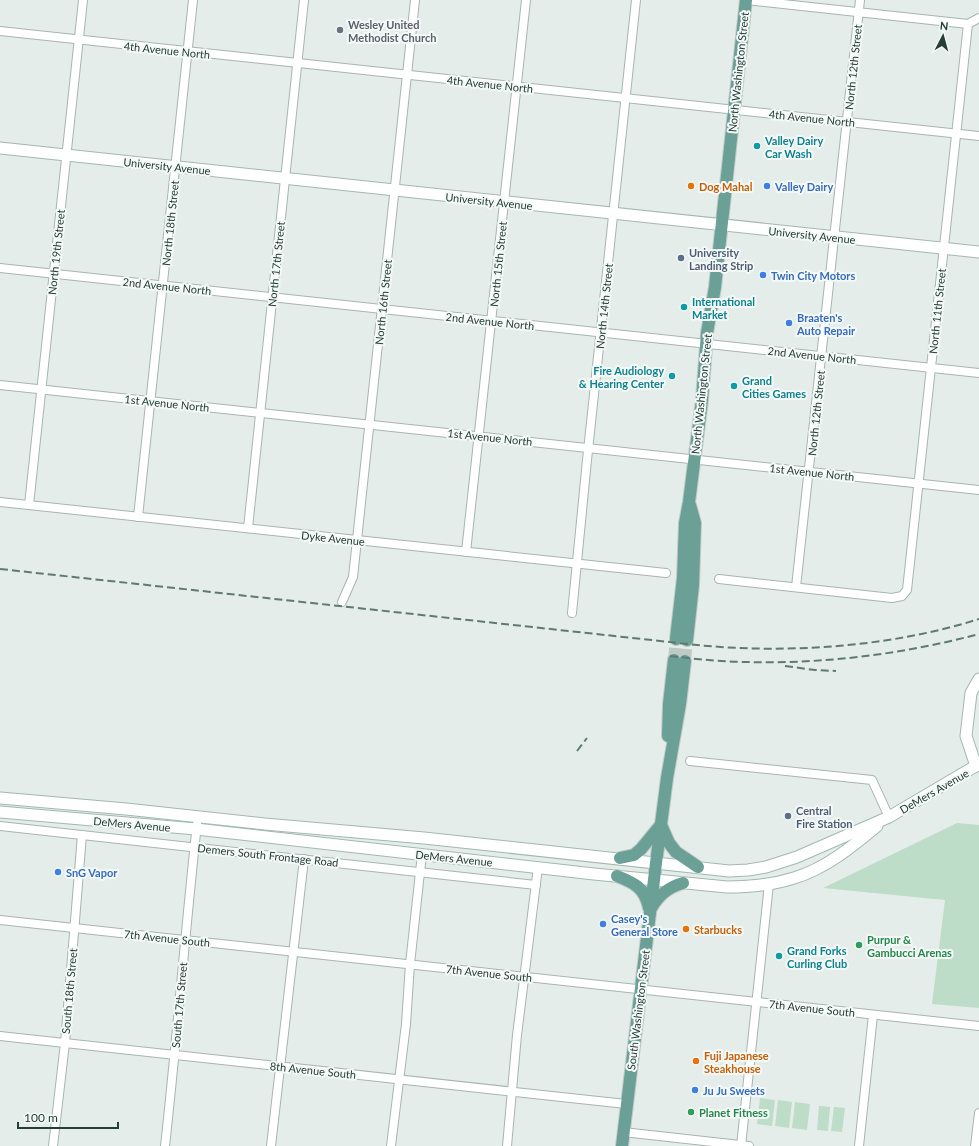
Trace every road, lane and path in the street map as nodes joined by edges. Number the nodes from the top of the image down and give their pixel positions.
1 (83, 0) edge
2 (193, 0) edge
3 (304, 0) edge
4 (415, 0) edge
5 (526, 0) edge
6 (636, 0) edge
7 (746, 0) edge
8 (860, 0) edge
9 (859, 13) junction
10 (979, 18) edge
11 (968, 24) junction
12 (0, 32) edge
13 (79, 40) junction
14 (188, 52) junction
15 (298, 64) junction
16 (407, 74) junction
17 (516, 87) junction
18 (626, 98) junction
19 (734, 110) junction
20 (847, 122) junction
21 (956, 134) junction
22 (979, 136) edge
23 (0, 148) edge
24 (67, 156) junction
25 (176, 167) junction
26 (285, 179) junction
27 (395, 191) junction
28 (504, 202) junction
29 (613, 214) junction
30 (722, 225) junction
31 (835, 238) junction
32 (944, 249) junction
33 (979, 252) edge
34 (0, 268) edge
35 (54, 274) junction
36 (163, 286) junction
37 (273, 298) junction
38 (382, 309) junction
39 (492, 321) junction
40 (601, 333) junction
41 (706, 343) junction
42 (822, 356) junction
43 (931, 368) junction
44 (979, 373) edge
45 (0, 385) edge
46 (41, 390) junction
47 (151, 401) junction
48 (260, 413) junction
49 (370, 424) junction
50 (479, 436) junction
51 (588, 448) junction
52 (694, 460) junction
53 (809, 472) junction
54 (919, 483) junction
55 (979, 490) edge
56 (0, 502) edge
57 (29, 505) junction
58 (138, 517) junction
59 (248, 528) junction
60 (357, 540) junction
61 (466, 552) junction
62 (576, 564) junction
63 (666, 573) dead end
64 (719, 579) dead end
65 (796, 587) junction
66 (342, 602) dead end
67 (572, 613) dead end
68 (682, 640) tunnel mouth
69 (680, 660) tunnel mouth
70 (979, 679) edge
71 (690, 761) dead end
72 (978, 765) edge
73 (0, 798) edge
74 (0, 812) edge
75 (198, 817) junction
76 (889, 817) junction
77 (661, 825) junction
78 (0, 826) edge
79 (196, 829) junction
80 (82, 835) junction
81 (424, 838) junction
82 (194, 847) junction
83 (812, 850) junction
84 (422, 854) junction
85 (620, 858) junction
86 (304, 859) junction
87 (656, 863) junction
88 (538, 867) junction
89 (698, 867) junction
90 (820, 867) junction
91 (420, 872) junction
92 (617, 876) junction
93 (654, 880) junction
94 (683, 883) junction
95 (769, 884) junction
96 (536, 885) junction
97 (650, 910) junction
98 (0, 920) edge
99 (74, 928) junction
100 (185, 940) junction
101 (293, 952) junction
102 (410, 964) junction
103 (525, 978) junction
104 (641, 989) junction
105 (757, 1002) junction
106 (873, 1015) junction
107 (979, 1026) edge
108 (0, 1036) edge
109 (65, 1043) junction
110 (175, 1055) junction
111 (281, 1066) junction
112 (399, 1079) junction
113 (512, 1092) junction
114 (626, 1104) junction
115 (979, 1113) edge
116 (623, 1132) junction
117 (682, 1142) edge
118 (53, 1146) edge
119 (165, 1146) edge
120 (272, 1146) edge
121 (391, 1146) edge
122 (507, 1146) edge
123 (622, 1146) edge
124 (744, 1146) edge
125 (859, 1146) edge
126 (976, 1146) edge

1 - 13 street, North 19th Street
2 - 14 street, North 18th Street
3 - 15 street, North 17th Street
4 - 16 street, North 16th Street
5 - 17 street, North 15th Street
6 - 18 street, North 14th Street
7 - 9 street
7 - 19 main road, North Washington Street
8 - 9 street, North 12th Street
9 - 11 street
9 - 20 street, North 12th Street
10 - 11 street
11 - 21 street, North 11th Street
12 - 13 street, 4th Avenue North
13 - 14 street, 4th Avenue North
13 - 24 street, North 19th Street
14 - 15 street, 4th Avenue North
14 - 25 street, North 18th Street
15 - 16 street, 4th Avenue North
15 - 26 street, North 17th Street
16 - 17 street, 4th Avenue North
16 - 27 street, North 16th Street
17 - 18 street, 4th Avenue North
17 - 28 street, North 15th Street
18 - 19 street, 4th Avenue North
18 - 29 street, North 14th Street
19 - 20 street, 4th Avenue North
19 - 30 main road, North Washington Street
20 - 21 street, 4th Avenue North
20 - 31 street, North 12th Street
21 - 22 street, 4th Avenue North
21 - 32 street, North 11th Street
23 - 24 main road, University Avenue
24 - 25 main road, University Avenue
24 - 35 street, North 19th Street
25 - 26 main road, University Avenue
25 - 36 street, North 18th Street
26 - 27 main road, University Avenue
26 - 37 street, North 17th Street
27 - 28 main road, University Avenue
27 - 38 street, North 16th Street
28 - 29 main road, University Avenue
28 - 39 street, North 15th Street
29 - 30 main road, University Avenue
29 - 40 street, North 14th Street
30 - 31 main road, University Avenue
30 - 41 main road, North Washington Street
31 - 32 main road, University Avenue
31 - 42 street, North 12th Street
32 - 33 main road, University Avenue
32 - 43 street, North 11th Street
34 - 35 street, 2nd Avenue North
35 - 36 street, 2nd Avenue North
35 - 46 street, North 19th Street
36 - 37 street, 2nd Avenue North
36 - 47 street, North 18th Street
37 - 38 street, 2nd Avenue North
37 - 48 street, North 17th Street
38 - 39 street, 2nd Avenue North
38 - 49 street, North 16th Street
39 - 40 street, 2nd Avenue North
39 - 50 street, North 15th Street
40 - 41 street, 2nd Avenue North
40 - 51 street, North 14th Street
41 - 42 street, 2nd Avenue North
41 - 52 main road, North Washington Street
42 - 43 street, 2nd Avenue North
42 - 53 street, North 12th Street
43 - 44 street, 2nd Avenue North
43 - 54 street, North 11th Street
45 - 46 street, 1st Avenue North
46 - 47 street, 1st Avenue North
46 - 57 street, North 19th Street
47 - 48 street, 1st Avenue North
47 - 58 street, North 18th Street
48 - 49 street, 1st Avenue North
48 - 59 street, North 17th Street
49 - 50 street, 1st Avenue North
49 - 60 street, North 16th Street
50 - 51 street, 1st Avenue North
50 - 61 street, North 15th Street
51 - 52 street, 1st Avenue North
51 - 62 street, North 14th Street
52 - 53 street, 1st Avenue North
52 - 68 main road, North Washington Street
53 - 54 street, 1st Avenue North
53 - 65 street, North 12th Street
54 - 55 street, 1st Avenue North
54 - 65 street, North 11th Street
56 - 57 street, Dyke Avenue
57 - 58 street, Dyke Avenue
58 - 59 street, Dyke Avenue
59 - 60 street, Dyke Avenue
60 - 61 street, Dyke Avenue
60 - 66 street, North 16th Street
61 - 62 street, Dyke Avenue
62 - 63 street, Dyke Avenue
62 - 67 street, North 14th Street
64 - 65 street
69 - 77 main road, South Washington Street
70 - 72 main road
71 - 76 street
72 - 76 main road, DeMers Avenue
73 - 75 main road, DeMers Avenue
74 - 79 main road, DeMers Avenue
75 - 79 street, South 17th Street
75 - 81 main road, DeMers Avenue
76 - 83 main road, DeMers Avenue
76 - 90 main road, DeMers Avenue
77 - 85 main road
77 - 87 main road, South Washington Street
77 - 89 main road
78 - 80 street, Demers South Frontage Road
79 - 82 street, South 17th Street
79 - 84 main road, DeMers Avenue
80 - 82 street, Demers South Frontage Road
80 - 99 street, South 18th Street
81 - 84 main road
81 - 85 main road, DeMers Avenue
82 - 86 street, Demers South Frontage Road
82 - 100 street, South 17th Street
83 - 89 main road, DeMers Avenue
83 - 90 main road
84 - 88 main road, DeMers Avenue
84 - 91 street
85 - 87 main road, DeMers Avenue
86 - 91 street, Demers South Frontage Road
86 - 101 street
87 - 89 main road, DeMers Avenue
87 - 93 main road, South Washington Street
88 - 92 main road, DeMers Avenue
88 - 96 street
90 - 95 main road, DeMers Avenue
91 - 96 street, Demers South Frontage Road
91 - 102 street
92 - 93 main road, DeMers Avenue
92 - 97 main road
93 - 94 main road, DeMers Avenue
93 - 97 main road, South Washington Street
94 - 95 main road, DeMers Avenue
94 - 97 main road
95 - 105 street
96 - 103 street
97 - 104 main road, South Washington Street
98 - 99 street, 7th Avenue South
99 - 100 street, 7th Avenue South
99 - 109 street, South 18th Street
100 - 101 street, 7th Avenue South
100 - 110 street, South 17th Street
101 - 102 street, 7th Avenue South
101 - 111 street
102 - 103 street, 7th Avenue South
102 - 112 street
103 - 104 street, 7th Avenue South
103 - 113 street
104 - 105 street, 7th Avenue South
104 - 114 main road, South Washington Street
105 - 106 street, 7th Avenue South
105 - 124 street
106 - 107 street, 7th Avenue South
106 - 125 street
108 - 109 street, 8th Avenue South
109 - 110 street, 8th Avenue South
109 - 118 street, South 18th Street
110 - 111 street, 8th Avenue South
110 - 119 street, South 17th Street
111 - 112 street, 8th Avenue South
111 - 120 street
112 - 113 street, 8th Avenue South
112 - 121 street
113 - 114 street, 8th Avenue South
113 - 122 street
114 - 116 main road, South Washington Street
115 - 126 street
116 - 117 street
116 - 123 main road, South Washington Street
117 - 124 street

